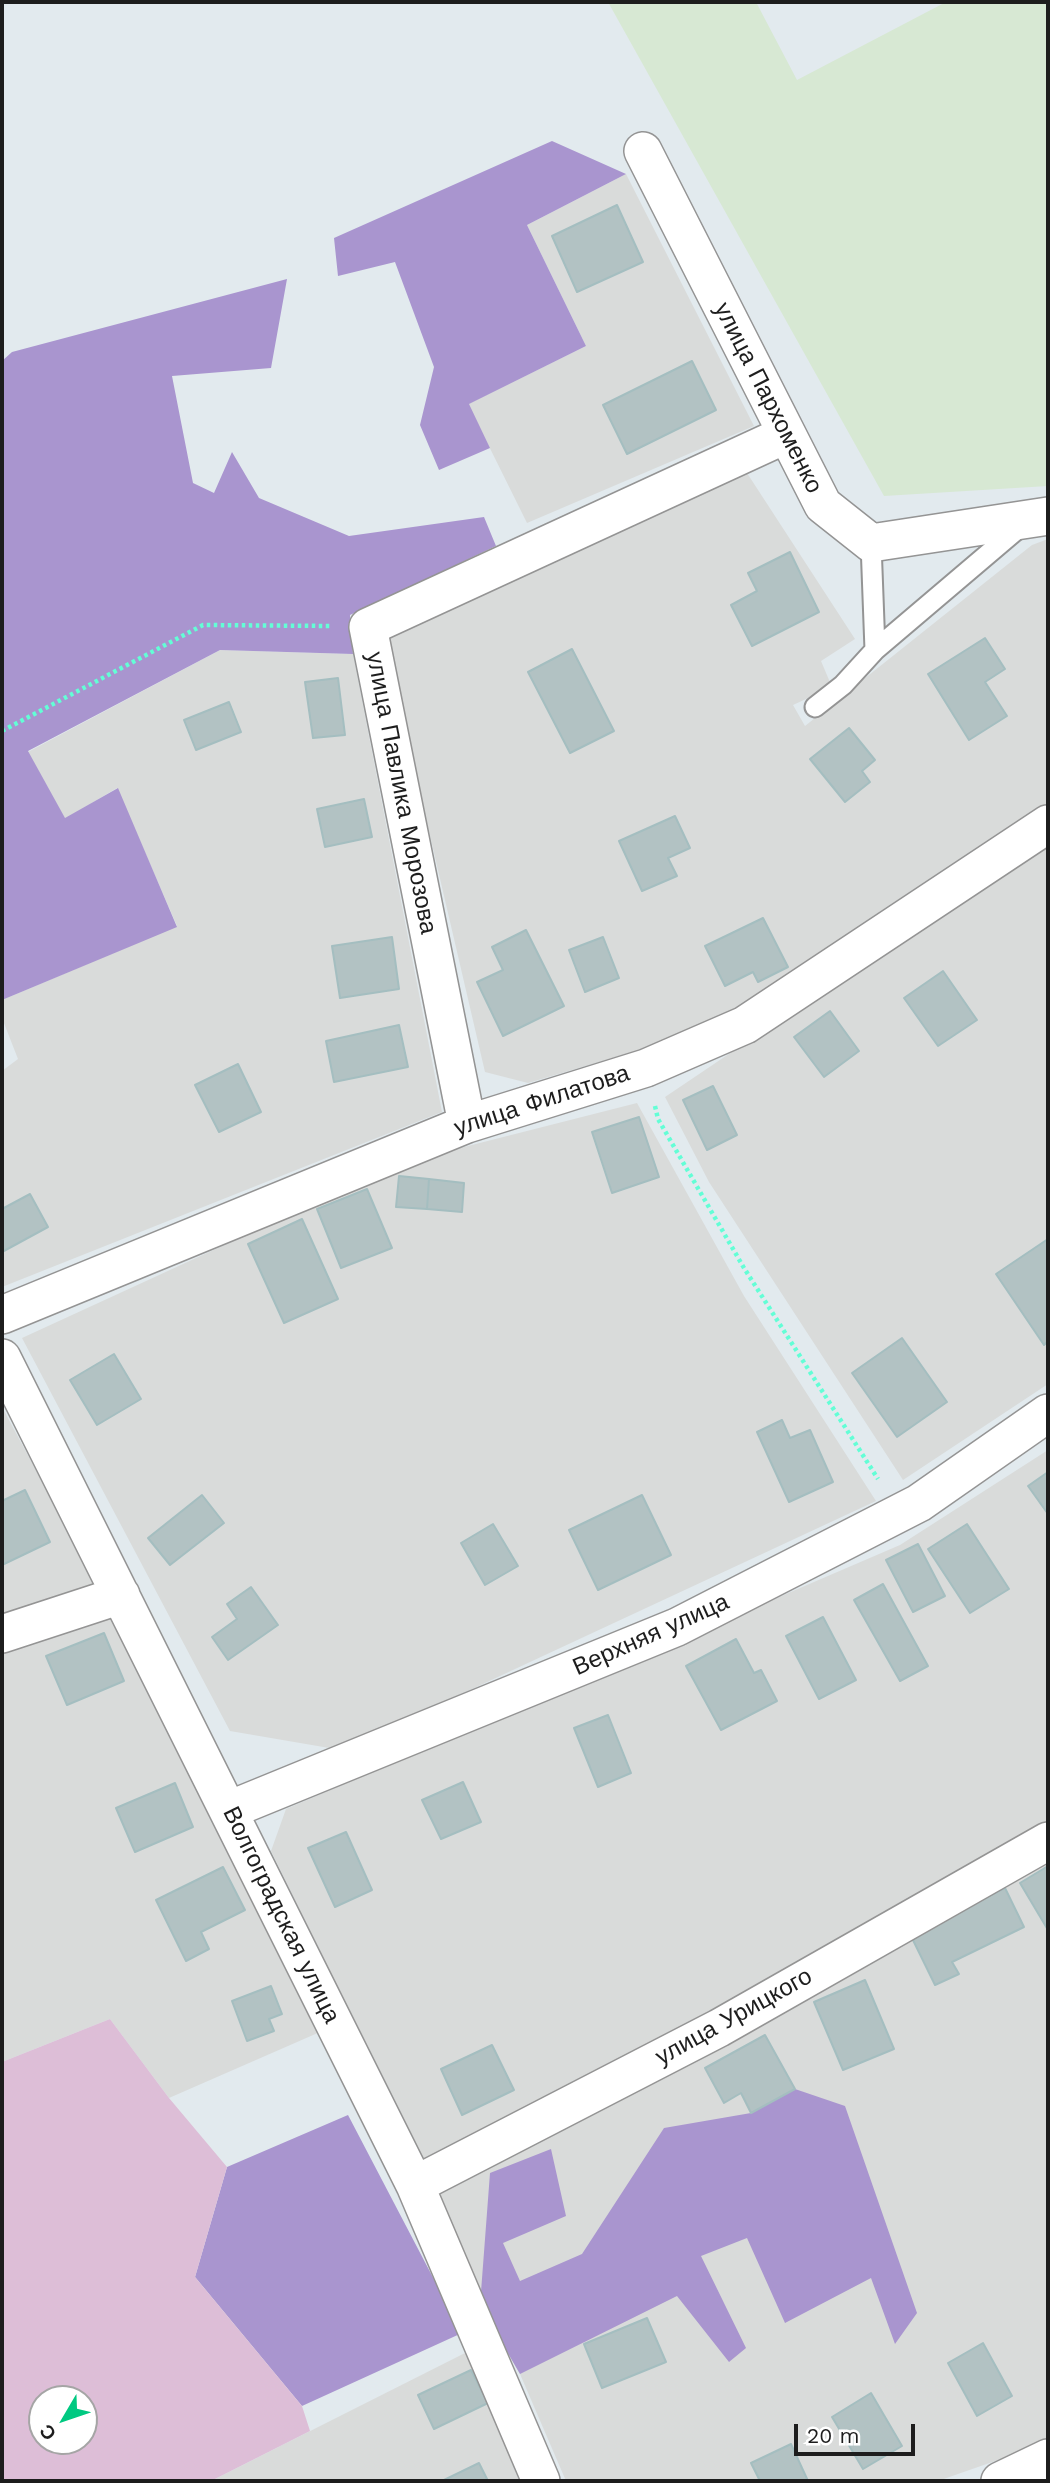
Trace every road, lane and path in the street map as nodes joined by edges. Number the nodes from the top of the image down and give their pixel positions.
1 (643, 151) dead end
2 (787, 434) junction
3 (1039, 517) edge
4 (871, 543) junction
5 (368, 627) junction
6 (875, 650) junction
7 (815, 707) dead end
8 (2, 731) edge
9 (1048, 824) edge
10 (646, 1068) junction
11 (467, 1124) junction
12 (2, 1315) edge
13 (2, 1358) edge
14 (1048, 1413) edge
15 (899, 1513) junction
16 (121, 1595) junction
17 (2, 1633) edge
18 (229, 1810) junction
19 (1048, 1841) edge
20 (415, 2185) junction
21 (1048, 2458) edge
22 (541, 2481) edge
23 (1000, 2481) edge

1 - 2 street, улица Пархоменко
2 - 4 street, улица Пархоменко
2 - 5 street, улица Павлика Морозова
3 - 4 street
3 - 6 lane
4 - 6 lane
5 - 8 path
5 - 11 street, улица Павлика Морозова
6 - 7 lane
9 - 10 street, улица Филатова
10 - 11 street, улица Филатова
10 - 15 path
11 - 12 street, улица Филатова
13 - 16 street, Волгоградская улица
14 - 15 street, Верхняя улица
15 - 18 street, Верхняя улица
16 - 17 street
16 - 18 street, Волгоградская улица
18 - 20 street, Волгоградская улица
19 - 20 street, улица Урицкого
20 - 22 street, Волгоградская улица
21 - 23 street

